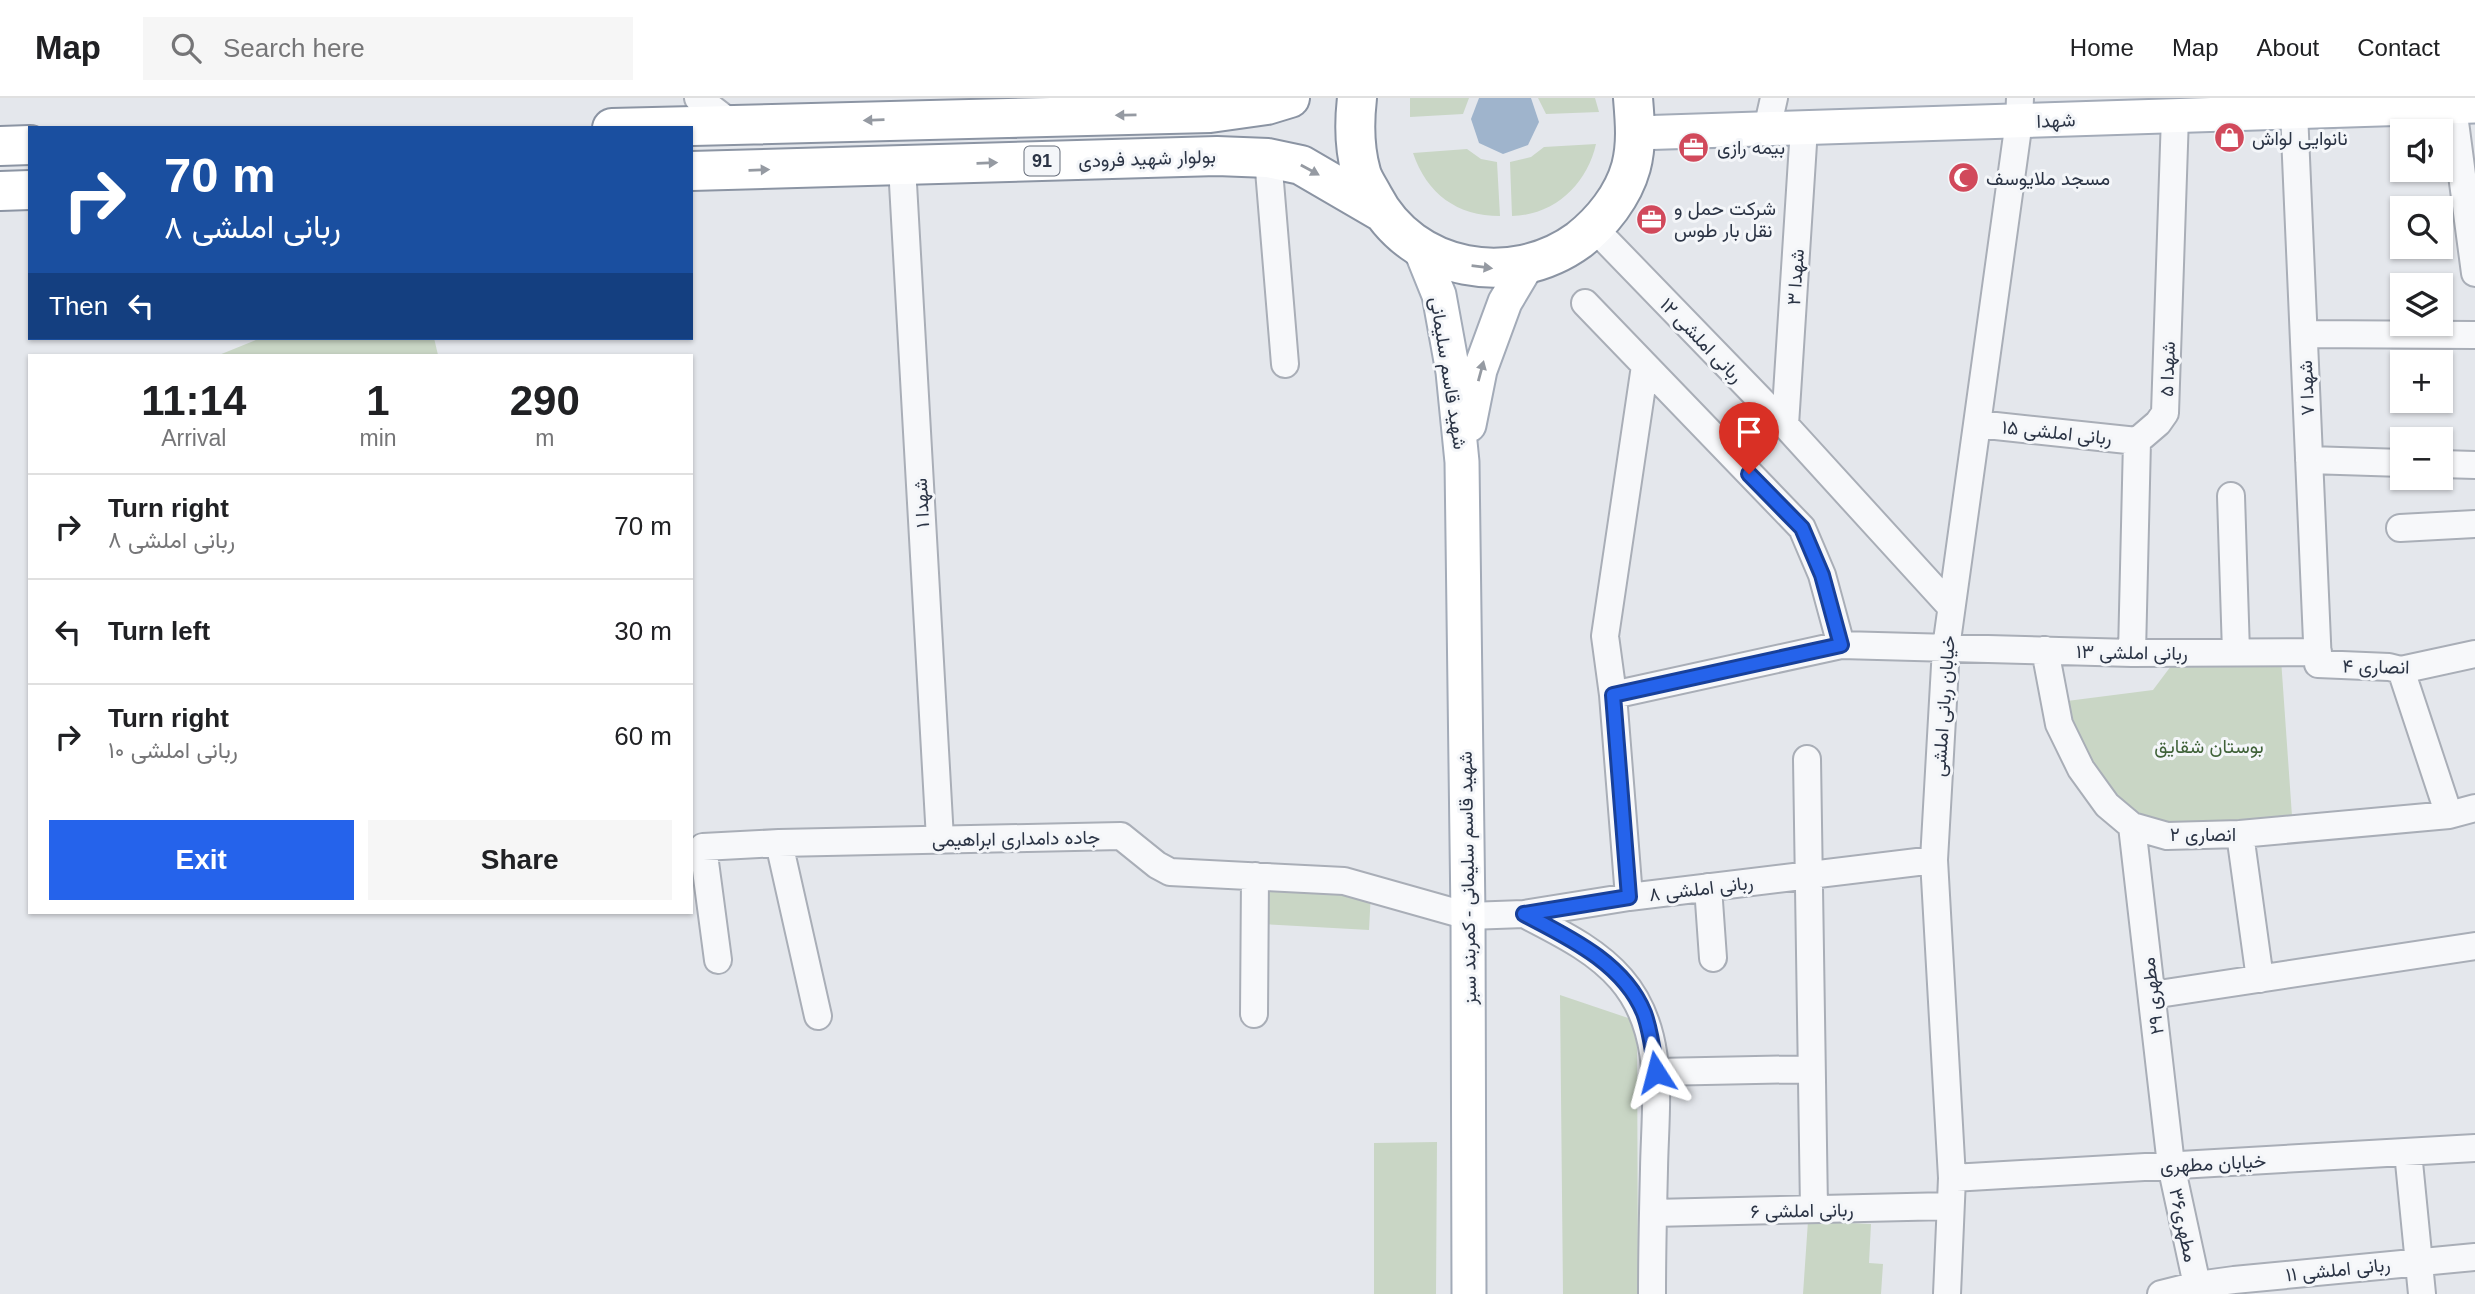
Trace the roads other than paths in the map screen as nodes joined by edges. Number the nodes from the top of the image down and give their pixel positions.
1 (698, 98) edge
2 (980, 98) edge
3 (1290, 98) edge
4 (1357, 98) edge
5 (1193, 105) edge
6 (2462, 105) edge
7 (2142, 108) edge
8 (2277, 108) edge
9 (2020, 110) edge
10 (1771, 114) edge
11 (1635, 116) edge
12 (2175, 116) junction
13 (923, 119) junction
14 (732, 124) junction
15 (672, 126) edge
16 (1804, 128) junction
17 (28, 145) edge
18 (0, 146) edge
19 (1268, 158) junction
20 (902, 166) junction
21 (693, 172) edge
22 (28, 190) edge
23 (0, 191) edge
24 (1380, 211) junction
25 (1594, 228) junction
26 (1420, 248) junction
27 (1527, 265) junction
28 (2475, 273) edge
29 (1585, 303) dead end
30 (2304, 334) junction
31 (2475, 335) edge
32 (1284, 365) dead end
33 (1645, 366) junction
34 (1977, 424) junction
35 (1785, 425) junction
36 (2137, 441) junction
37 (2309, 460) junction
38 (1462, 461) junction
39 (2390, 463) edge
40 (2453, 464) edge
41 (2475, 465) edge
42 (2231, 496) dead end
43 (2475, 523) edge
44 (2400, 528) dead end
45 (1951, 607) junction
46 (1841, 645) junction
47 (1946, 648) junction
48 (2045, 650) junction
49 (2236, 652) junction
50 (2132, 653) junction
51 (2475, 654) edge
52 (2318, 658) junction
53 (2401, 670) junction
54 (1613, 695) junction
55 (1807, 760) dead end
56 (2475, 808) edge
57 (2449, 815) junction
58 (2132, 826) junction
59 (2240, 834) junction
60 (940, 839) junction
61 (779, 843) junction
62 (1934, 860) junction
63 (1808, 874) junction
64 (1255, 876) junction
65 (1708, 887) junction
66 (1629, 897) junction
67 (1524, 914) junction
68 (1468, 916) junction
69 (2475, 946) edge
70 (1713, 958) dead end
71 (718, 960) dead end
72 (2260, 979) junction
73 (2151, 995) junction
74 (1254, 1014) dead end
75 (818, 1016) dead end
76 (1811, 1069) junction
77 (1656, 1072) junction
78 (2475, 1148) edge
79 (2408, 1152) junction
80 (2171, 1165) junction
81 (1951, 1178) junction
82 (1950, 1206) junction
83 (1814, 1209) junction
84 (1653, 1213) junction
85 (2475, 1257) edge
86 (2418, 1261) junction
87 (2197, 1285) junction
88 (2235, 1287) edge
89 (1652, 1293) edge
90 (1469, 1294) edge
91 (1947, 1294) edge
92 (2161, 1294) edge
93 (2422, 1294) edge

1 - 14 street
2 - 13 street
3 - 5 highway
4 - 24 highway, 91
5 -> 13 highway
6 - 8 main road, شهدا
6 - 28 street
7 - 9 main road, شهدا
7 - 12 main road, شهدا
8 - 12 main road, شهدا
8 - 30 street, شهدا ۷
9 - 16 main road, شهدا
9 - 34 street, خیابان ربانی املشی
10 - 11 main road, شهدا
10 - 16 main road, شهدا
11 - 25 highway, 91
12 - 36 street, شهدا ۵
13 -> 14 highway
14 - 15 highway
16 - 35 street, شهدا ۳
17 - 18 highway
20 -> 19 highway, بولوار شهید فرودی / 91
19 -> 24 highway, بولوار شهید فرودی / 91
19 - 32 street
21 -> 20 highway, بولوار شهید فرودی / 91
20 - 60 street, شهدا ۱
22 - 23 highway
24 - 26 highway, 91
25 - 27 highway, 91
25 - 35 street, ربانی املشی ۱۲
26 -> 27 highway, 91
26 - 38 main road, شهید قاسم سلیمانی
38 -> 27 main road, شهید قاسم سلیمانی
29 - 33 street
30 - 31 street
30 - 37 street, شهدا ۷
33 - 46 street
33 - 54 street
34 - 36 street, ربانی املشی ۱۵
34 - 45 street, خیابان ربانی املشی
35 - 45 street, ربانی املشی ۱۲
36 - 50 street
37 - 39 street
37 - 52 street, شهدا ۷
38 - 68 main road, شهید قاسم سلیمانی - کمربند سبز
40 - 41 street
42 - 49 street
43 - 44 street
45 - 47 street, خیابان ربانی املشی
46 - 47 street, ربانی املشی ۱۳
46 - 54 street, ربانی املشی ۱۳
47 - 48 street, ربانی املشی ۱۳
47 - 62 street, خیابان ربانی املشی
48 - 50 street, ربانی املشی ۱۳
48 - 58 street, انصاری ۲
49 - 50 street, ربانی املشی ۱۳
49 - 52 street, ربانی املشی ۱۳
51 - 53 street, انصاری ۴
52 - 53 street, انصاری ۴
53 - 57 street
54 - 66 street
55 - 63 street
56 - 57 street, انصاری ۲
57 - 59 street, انصاری ۲
58 - 59 street, انصاری ۲
58 - 73 street, مطهری ۲۹
59 - 72 street
60 - 61 street, جاده دامداری ابراهیمی
60 - 64 street, جاده دامداری ابراهیمی
61 - 71 street, جاده دامداری ابراهیمی
61 - 75 street
62 - 63 street, ربانی املشی ۸
62 - 81 street, خیابان ربانی املشی
63 - 65 street, ربانی املشی ۸
63 - 76 street
64 - 68 street, جاده دامداری ابراهیمی
64 - 74 street
65 - 66 street, ربانی املشی ۸
65 - 70 street
66 - 67 street, ربانی املشی ۸
67 - 68 street, ربانی املشی ۸
67 - 77 street
68 - 90 main road, شهید قاسم سلیمانی - کمربند سبز
69 - 72 street
72 - 73 street
73 - 80 street, مطهری ۲۹
76 - 77 street
76 - 83 street
77 - 84 street
78 - 79 street, خیابان مطهری
79 - 80 street, خیابان مطهری
79 - 86 street
80 - 81 street, خیابان مطهری
80 - 87 street, مطهری۳۶
81 - 82 street, خیابان ربانی املشی
82 - 83 street, ربانی املشی ۶
82 - 91 street, خیابان ربانی املشی
83 - 84 street, ربانی املشی ۶
84 - 89 street
85 - 86 street, ربانی املشی ۱۱
86 - 88 street, ربانی املشی ۱۱
86 - 93 street
87 - 88 street, ربانی املشی ۱۱
87 - 92 street, ربانی املشی ۱۱

